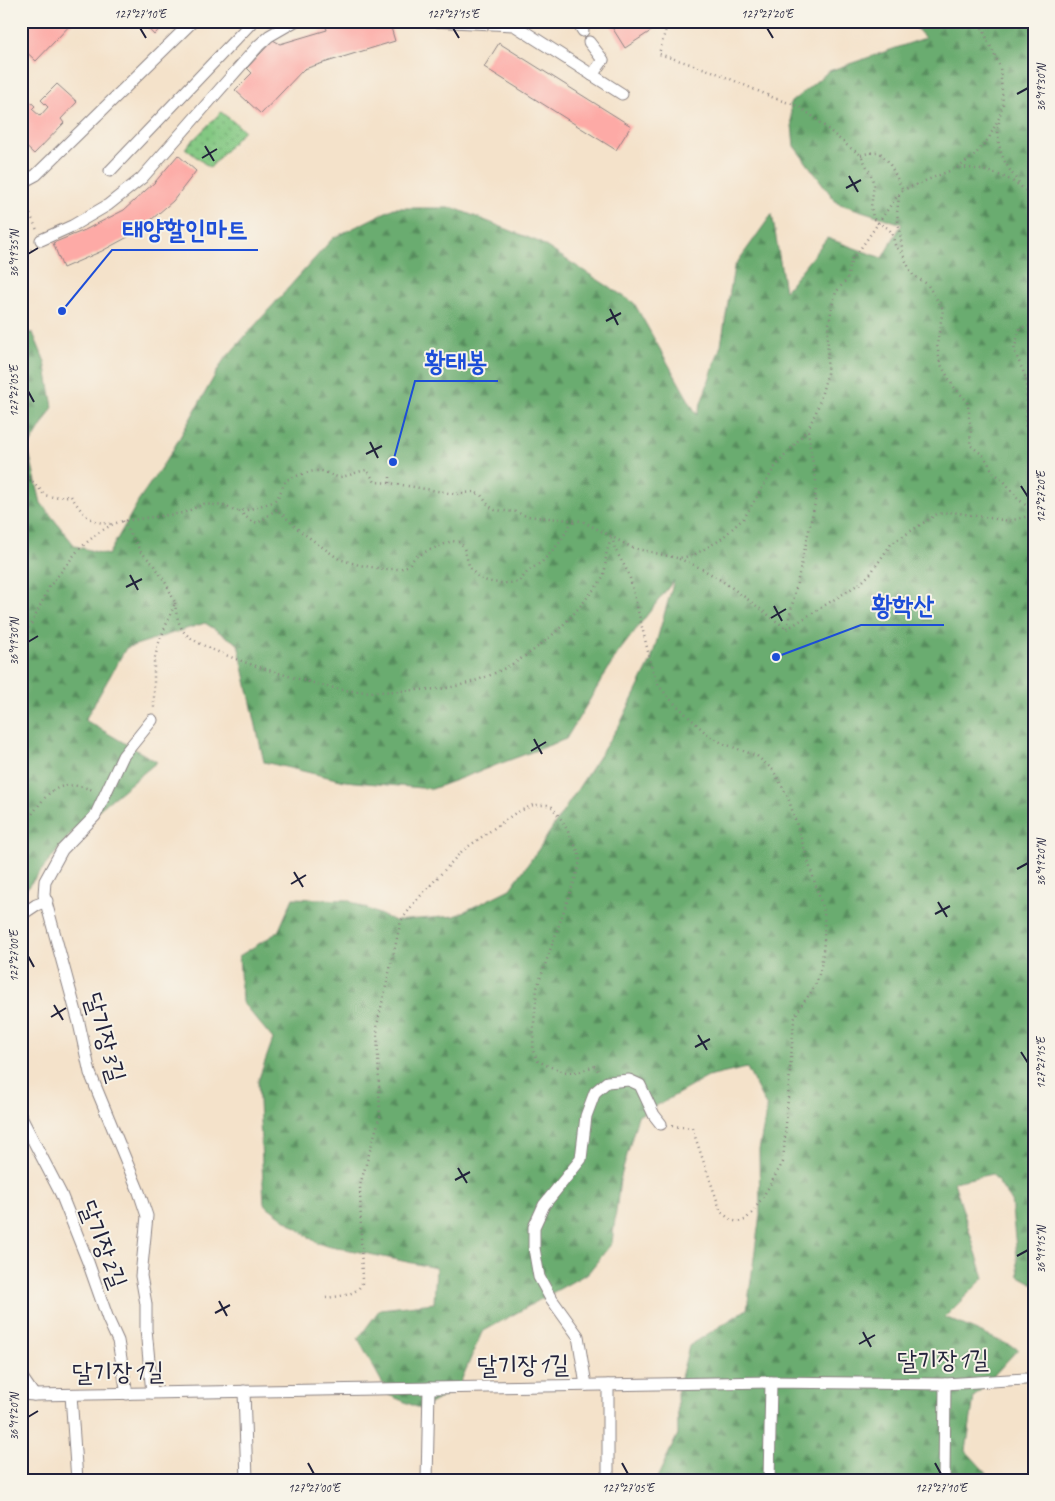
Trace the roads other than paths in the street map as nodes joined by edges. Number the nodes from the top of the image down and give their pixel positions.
1 (193, 21) edge
2 (253, 21) edge
3 (295, 21) edge
4 (431, 21) edge
5 (517, 23) edge
6 (589, 42) dead end
7 (592, 75) junction
8 (622, 94) dead end
9 (110, 172) dead end
10 (21, 183) edge
11 (41, 240) road end
12 (152, 720) road end
13 (47, 901) junction
14 (21, 915) edge
15 (21, 1117) edge
16 (661, 1124) road end
17 (21, 1376) edge
18 (1025, 1378) dead end
19 (771, 1382) junction
20 (945, 1384) junction
21 (586, 1385) junction
22 (608, 1385) junction
23 (428, 1388) junction
24 (244, 1391) junction
25 (152, 1393) junction
26 (21, 1394) edge
27 (127, 1394) junction
28 (34, 1395) junction
29 (71, 1395) junction
30 (77, 1480) edge
31 (247, 1480) edge
32 (427, 1480) edge
33 (608, 1480) edge
34 (769, 1480) edge
35 (944, 1480) edge

1 - 10 street
2 - 9 street
3 - 11 street
4 - 5 street
5 - 7 street
6 - 7 street
7 - 8 street
12 - 13 street, 달기장3길
13 - 14 street
13 - 25 street, 달기장3길
15 - 27 street, 달기장2길
16 - 21 street
17 - 28 street
18 - 20 street, 달기장1길
19 - 20 street, 달기장1길
19 - 22 street, 달기장1길
19 - 34 street
20 - 35 street
21 - 22 street, 달기장1길
21 - 23 street, 달기장1길
22 - 33 street
23 - 24 street, 달기장1길
23 - 32 street
24 - 25 street, 달기장1길
24 - 31 street
25 - 27 street, 달기장1길
26 - 28 street, 달기장1길
27 - 29 street, 달기장1길
28 - 29 street, 달기장1길
29 - 30 street

